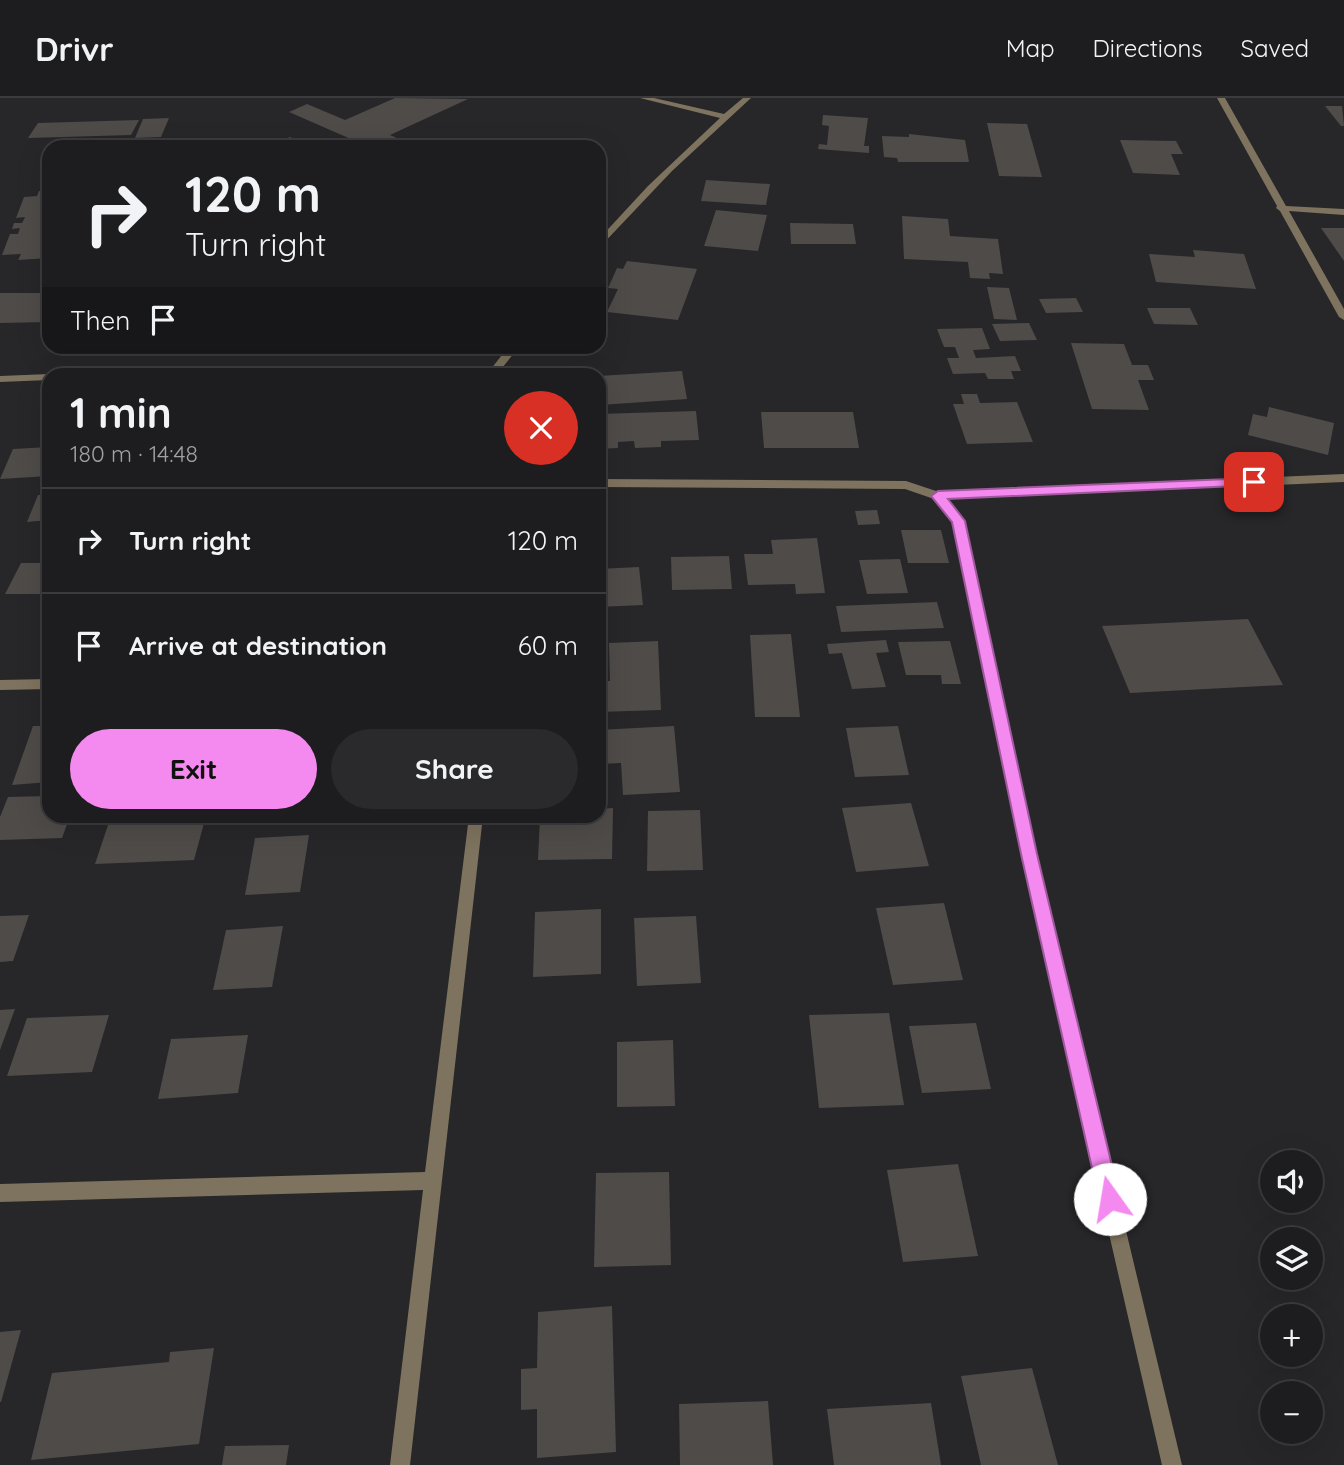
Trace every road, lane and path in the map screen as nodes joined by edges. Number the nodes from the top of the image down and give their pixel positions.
1 (644, 98) edge
2 (747, 98) edge
3 (1221, 98) edge
4 (725, 117) junction
5 (1280, 208) junction
6 (1344, 212) edge
7 (606, 237) edge
8 (1344, 317) edge
9 (508, 354) edge
10 (497, 368) edge
11 (42, 377) edge
12 (0, 379) edge
13 (1344, 478) edge
14 (606, 483) edge
15 (938, 496) junction
16 (42, 684) edge
17 (0, 685) edge
18 (475, 823) edge
19 (433, 1181) junction
20 (0, 1193) edge
21 (400, 1465) edge
22 (1172, 1465) edge

1 - 4 street
2 - 4 street
3 - 5 street
4 - 7 street
5 - 6 street
5 - 8 street
9 - 10 street
11 - 12 street
13 - 15 street
14 - 15 street
15 - 22 street
16 - 17 street
18 - 19 street
19 - 20 street
19 - 21 street

